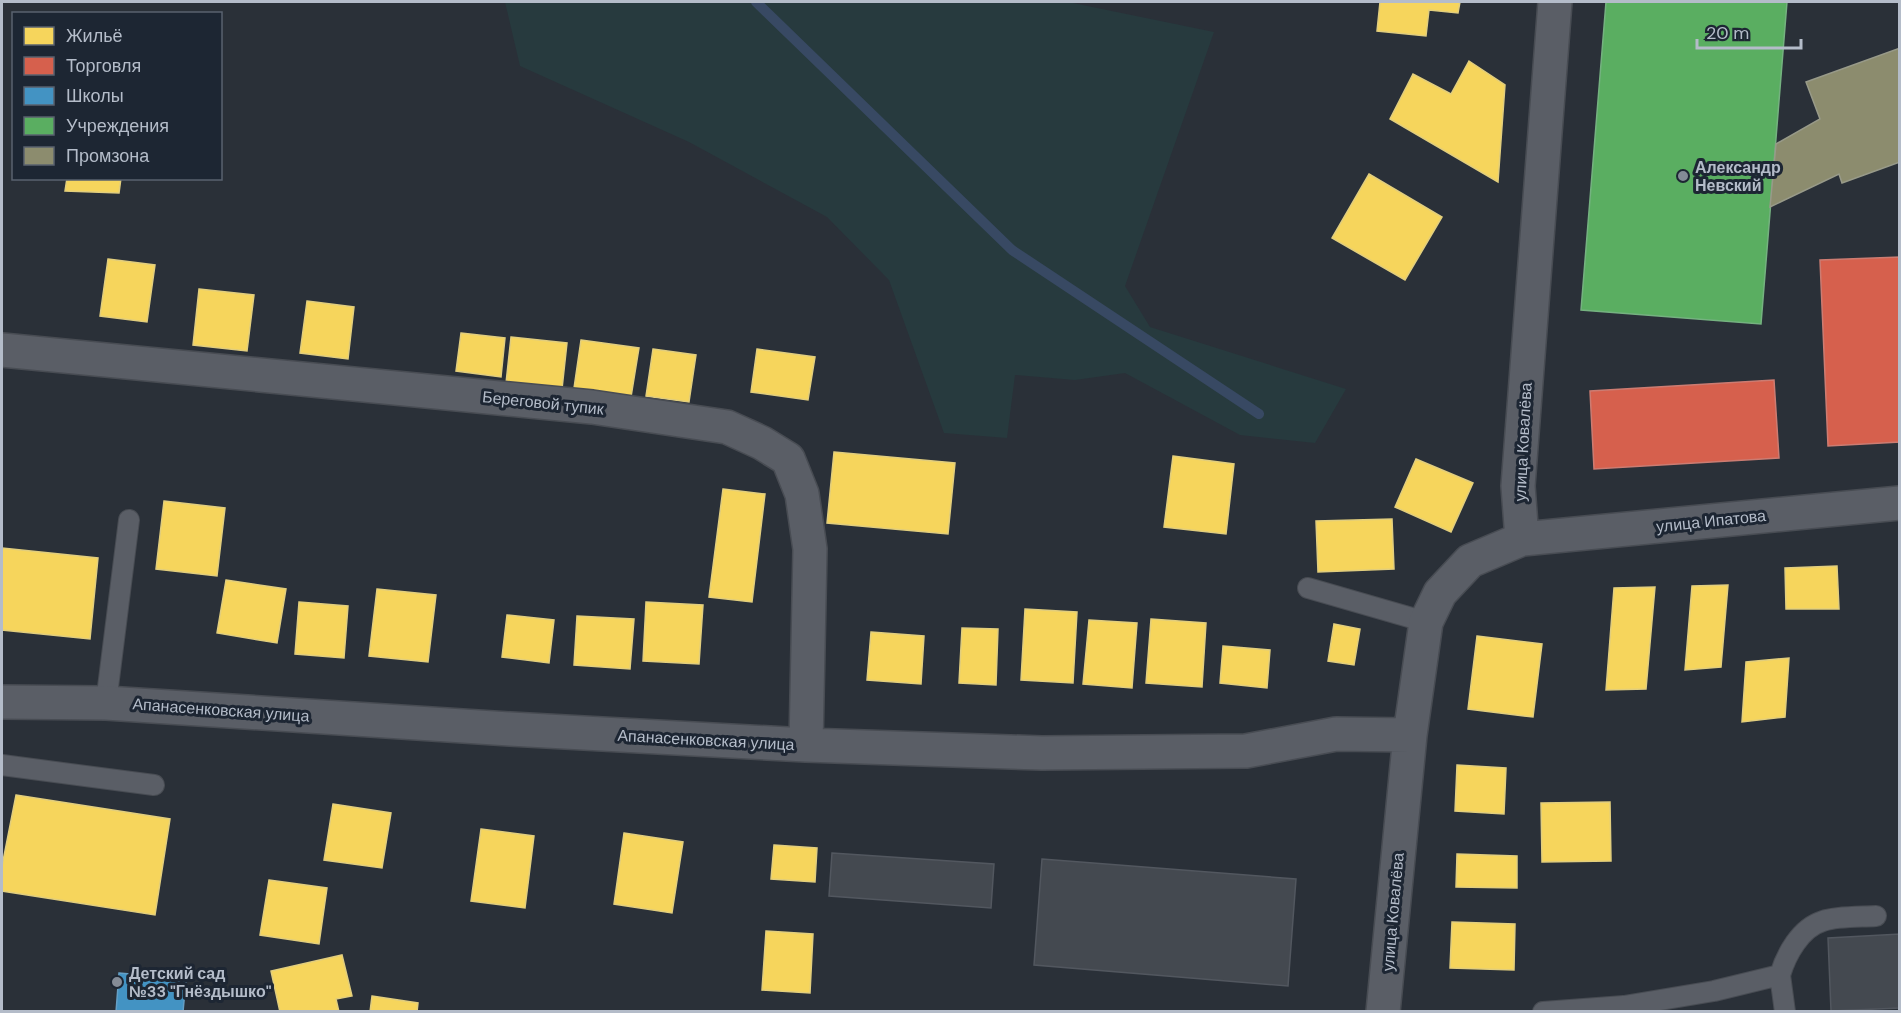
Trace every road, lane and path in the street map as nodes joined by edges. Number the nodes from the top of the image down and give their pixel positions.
1 (1555, 2) edge
2 (2, 350) edge
3 (1899, 503) edge
4 (129, 520) dead end
5 (1522, 539) junction
6 (1308, 588) dead end
7 (1426, 622) junction
8 (2, 702) edge
9 (106, 703) junction
10 (1410, 735) junction
11 (806, 745) junction
12 (2, 765) edge
13 (154, 785) dead end
14 (1876, 916) dead end
15 (1780, 975) junction
16 (1383, 1011) edge
17 (1543, 1011) edge
18 (1785, 1011) edge

1 - 5 street, улица Ковалёва
2 - 11 street, Береговой тупик
3 - 5 street, улица Ипатова
4 - 9 lane
5 - 7 street, улица Ковалёва
6 - 7 lane
7 - 10 street, улица Ковалёва
8 - 9 street, Апанасенковская улица
9 - 11 street, Апанасенковская улица
10 - 11 street, Апанасенковская улица
10 - 16 street, улица Ковалёва
12 - 13 lane
14 - 15 lane
15 - 17 lane
15 - 18 lane

